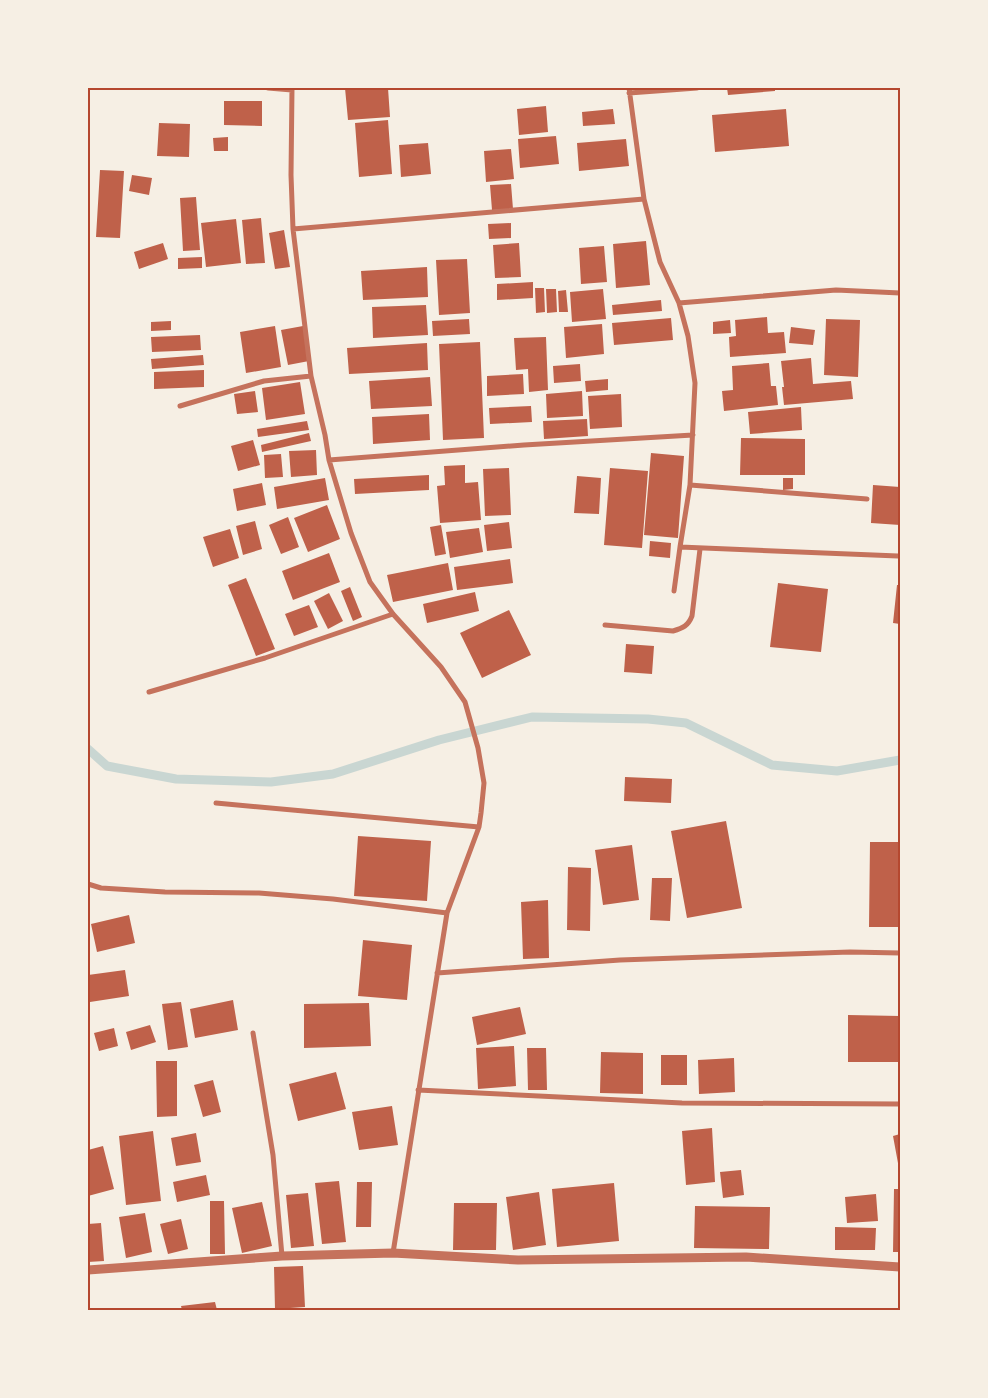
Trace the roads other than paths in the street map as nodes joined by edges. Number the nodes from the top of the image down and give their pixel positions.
1 (268, 88) edge
2 (697, 88) edge
3 (292, 89) edge
4 (629, 90) edge
5 (644, 199) junction
6 (292, 229) junction
7 (900, 293) edge
8 (679, 303) junction
9 (311, 376) junction
10 (180, 406) dead end
11 (693, 434) junction
12 (329, 460) junction
13 (690, 485) junction
14 (867, 499) dead end
15 (680, 547) junction
16 (700, 549) junction
17 (898, 556) dead end
18 (674, 591) dead end
19 (393, 614) junction
20 (605, 625) dead end
21 (149, 692) dead end
22 (216, 803) dead end
23 (479, 827) junction
24 (88, 884) edge
25 (447, 913) junction
26 (900, 953) edge
27 (437, 973) junction
28 (254, 1033) dead end
29 (418, 1090) junction
30 (900, 1104) edge
31 (393, 1253) junction
32 (282, 1256) junction
33 (900, 1267) edge
34 (88, 1270) edge

1 - 3 street
2 - 4 street
3 - 6 street
4 - 5 street
5 - 6 street
5 - 8 street
6 - 9 street
7 - 8 street
8 - 11 street
9 - 10 street
9 - 12 street
11 - 12 street
11 - 13 street
12 - 19 street
13 - 14 street
13 - 15 street
15 - 16 street
15 - 18 street
16 - 17 street
16 - 20 street
19 - 21 street
19 - 23 street
22 - 23 street
23 - 25 street
24 - 25 street
25 - 27 street
26 - 27 street
27 - 29 street
28 - 32 street
29 - 30 street
29 - 31 street
31 - 32 street
31 - 33 street
32 - 34 street

